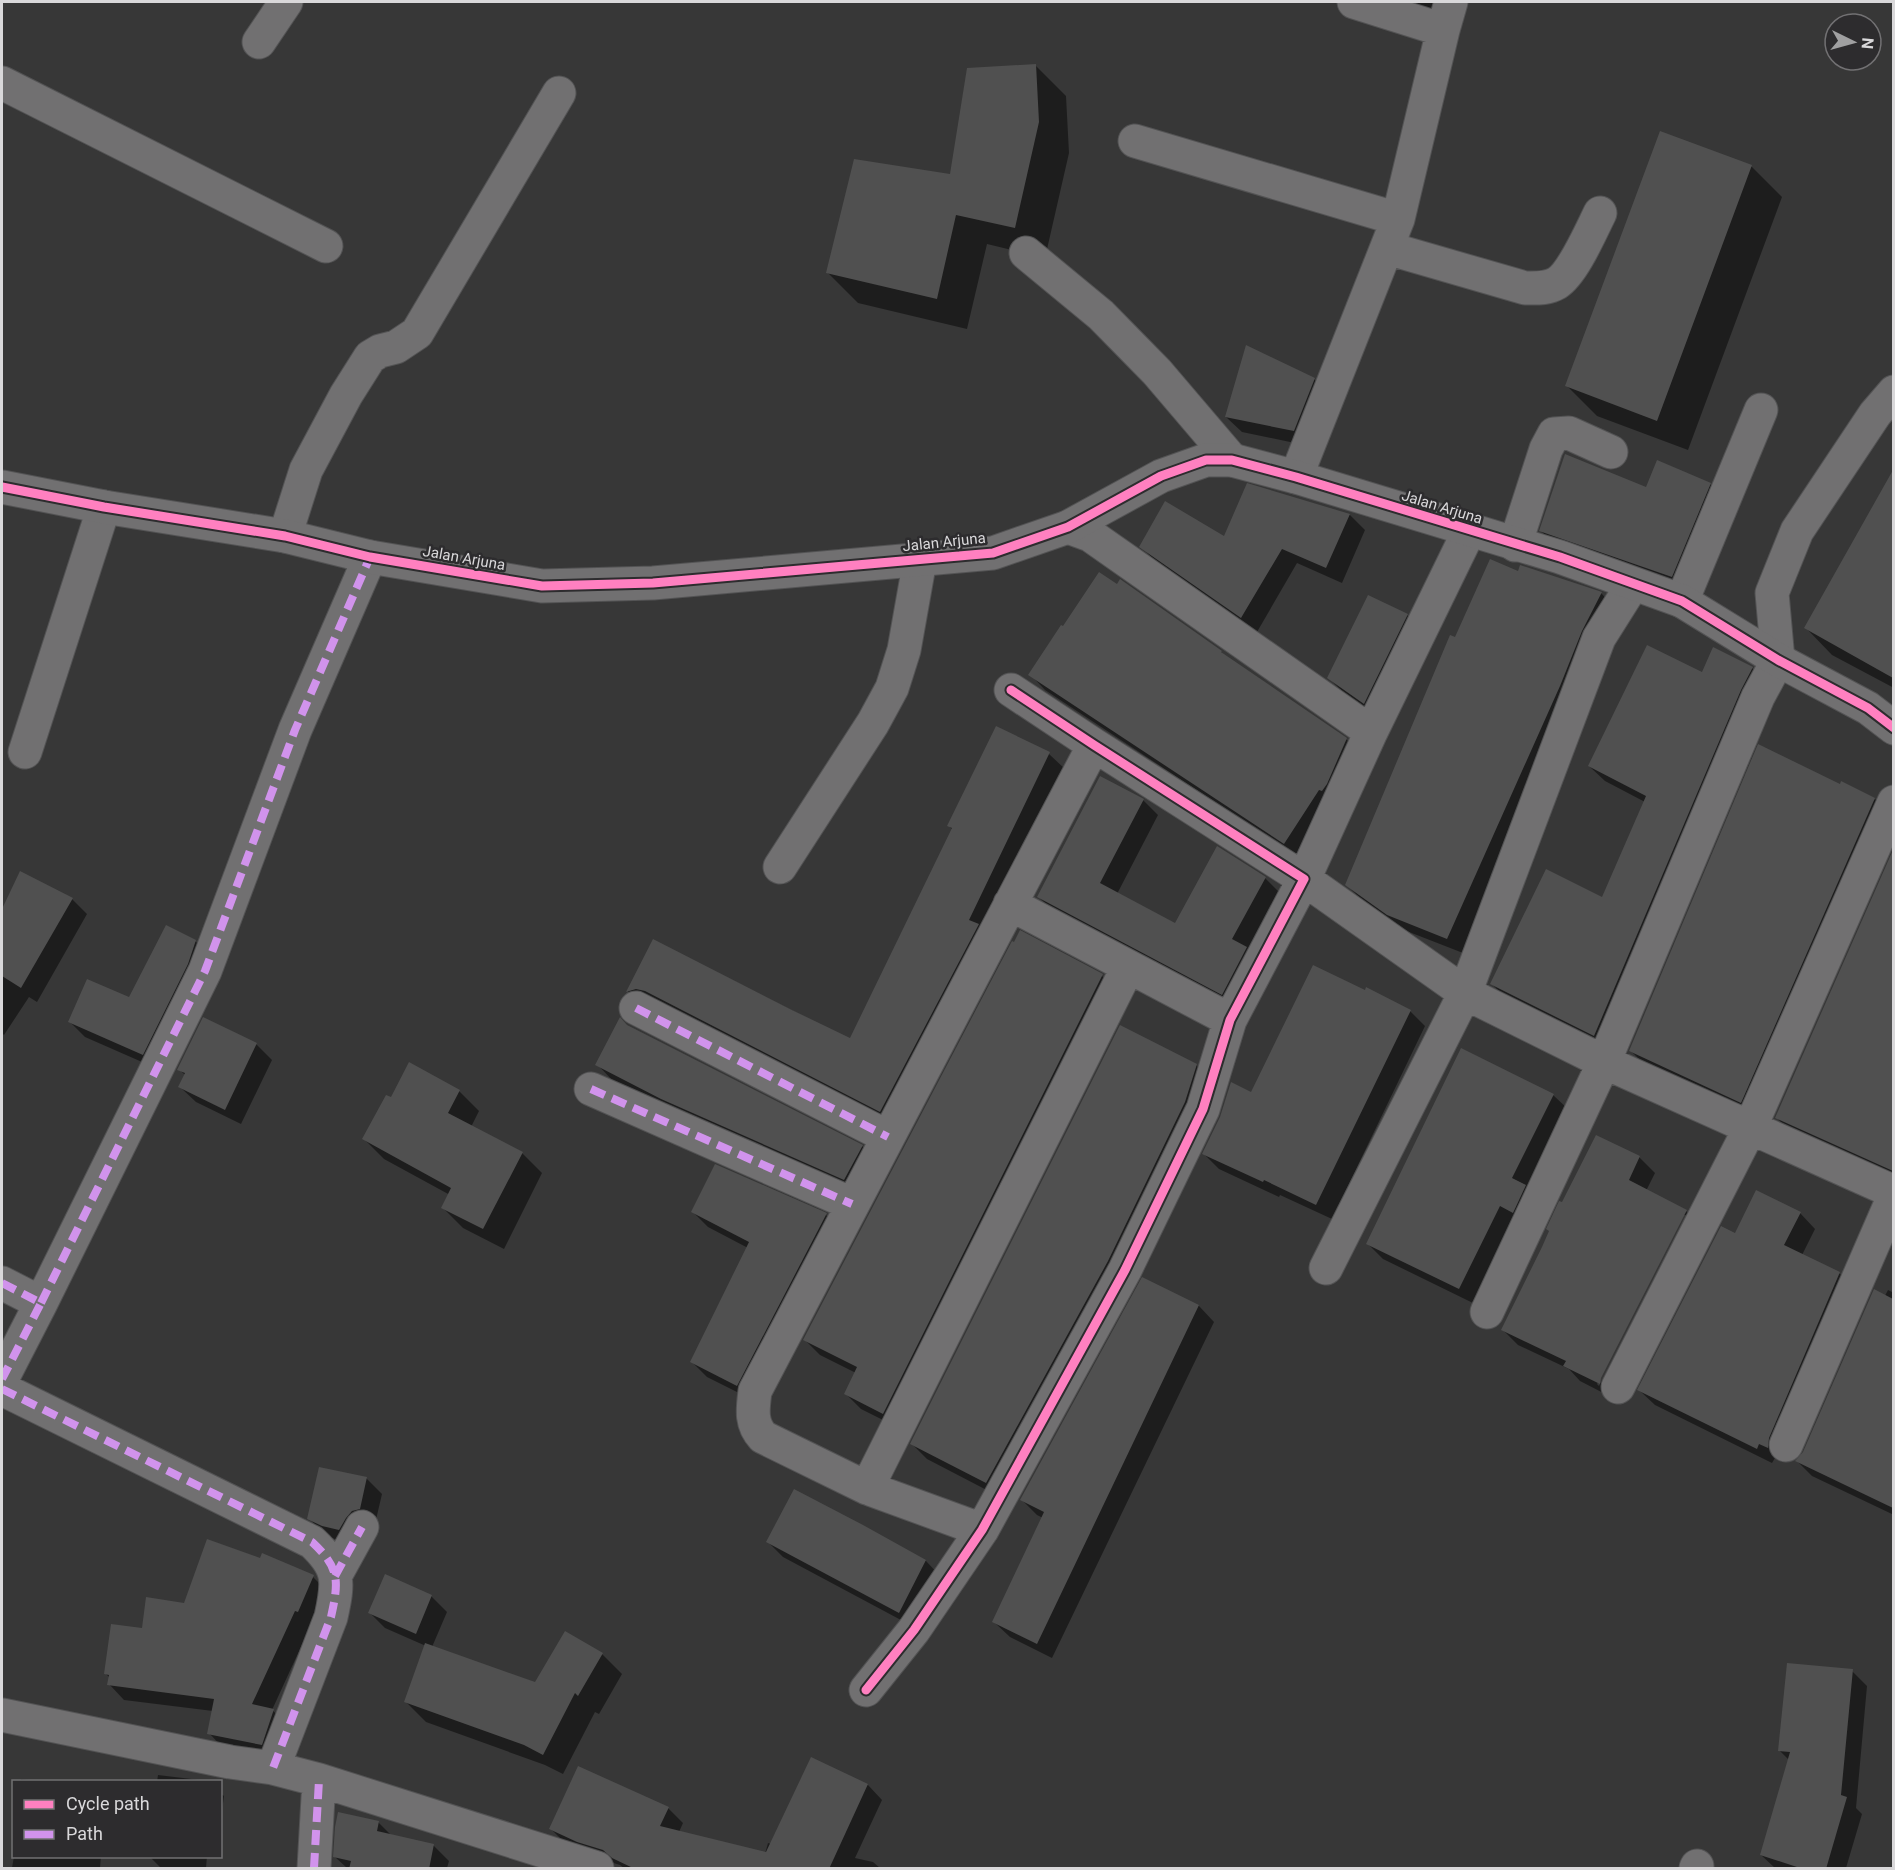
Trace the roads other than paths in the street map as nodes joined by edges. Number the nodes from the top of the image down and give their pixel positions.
1 (286, 2) edge
2 (1354, 2) edge
3 (1447, 16) edge
4 (259, 42) dead end
5 (2, 83) edge
6 (559, 93) dead end
7 (1135, 141) dead end
8 (1600, 213) dead end
9 (1392, 233) junction
10 (326, 246) dead end
11 (1026, 253) dead end
12 (1761, 410) dead end
13 (1887, 410) edge
14 (1611, 452) dead end
15 (1232, 460) junction
16 (1296, 477) junction
17 (2, 487) edge
18 (104, 507) junction
19 (1068, 527) junction
20 (1469, 531) junction
21 (285, 536) junction
22 (1515, 544) junction
23 (370, 557) junction
24 (920, 560) junction
25 (1633, 584) junction
26 (1682, 601) junction
27 (1778, 660) junction
28 (1011, 690) dead end
29 (1893, 728) edge
30 (1371, 732) junction
31 (1094, 745) junction
32 (25, 752) dead end
33 (1893, 802) edge
34 (780, 867) dead end
35 (1304, 879) junction
36 (1010, 904) junction
37 (1128, 967) junction
38 (1465, 993) junction
39 (636, 1008) dead end
40 (1230, 1020) junction
41 (1604, 1062) junction
42 (591, 1089) dead end
43 (1750, 1128) junction
44 (888, 1137) junction
45 (1893, 1194) edge
46 (852, 1204) junction
47 (1326, 1268) dead end
48 (2, 1283) edge
49 (41, 1303) junction
50 (1487, 1312) dead end
51 (2, 1378) edge
52 (1618, 1387) dead end
53 (2, 1389) edge
54 (1786, 1445) dead end
55 (867, 1488) junction
56 (362, 1527) dead end
57 (982, 1530) junction
58 (335, 1576) junction
59 (866, 1690) dead end
60 (2, 1715) edge
61 (273, 1768) junction
62 (319, 1780) junction
63 (314, 1869) edge
64 (597, 1869) edge

1 - 4 street
2 - 3 street
3 - 9 street
5 - 10 street
6 - 21 street
7 - 9 street
8 - 9 street
9 - 16 street
11 - 15 street
12 - 26 street
13 - 27 street
14 - 22 street
15 - 16 street, Jalan Arjuna
15 - 19 street, Jalan Arjuna
16 - 20 street, Jalan Arjuna
17 - 18 street, Jalan Arjuna
18 - 21 street, Jalan Arjuna
18 - 32 street
19 - 24 street, Jalan Arjuna
19 - 30 street
20 - 22 street, Jalan Arjuna
20 - 30 street
21 - 23 street, Jalan Arjuna
22 - 25 street, Jalan Arjuna
23 - 24 street, Jalan Arjuna
23 - 49 street
24 - 34 street
25 - 26 street, Jalan Arjuna
25 - 38 street
26 - 27 street, Jalan Arjuna
27 - 29 street, Jalan Arjuna
27 - 41 street
28 - 31 street
30 - 35 street
31 - 35 street
31 - 36 street
33 - 43 street
35 - 38 street
35 - 40 street
36 - 37 street
36 - 44 street
37 - 40 street
37 - 55 street
38 - 41 street
38 - 47 street
39 - 44 street
40 - 57 street
41 - 43 street
41 - 50 street
42 - 46 street
43 - 45 street
43 - 52 street
44 - 46 street
45 - 54 street
46 - 55 street
48 - 49 street
49 - 51 street
53 - 58 street
55 - 57 street
56 - 58 street
57 - 59 street
58 - 61 street
60 - 61 street
61 - 62 street
62 - 63 street
62 - 64 street

